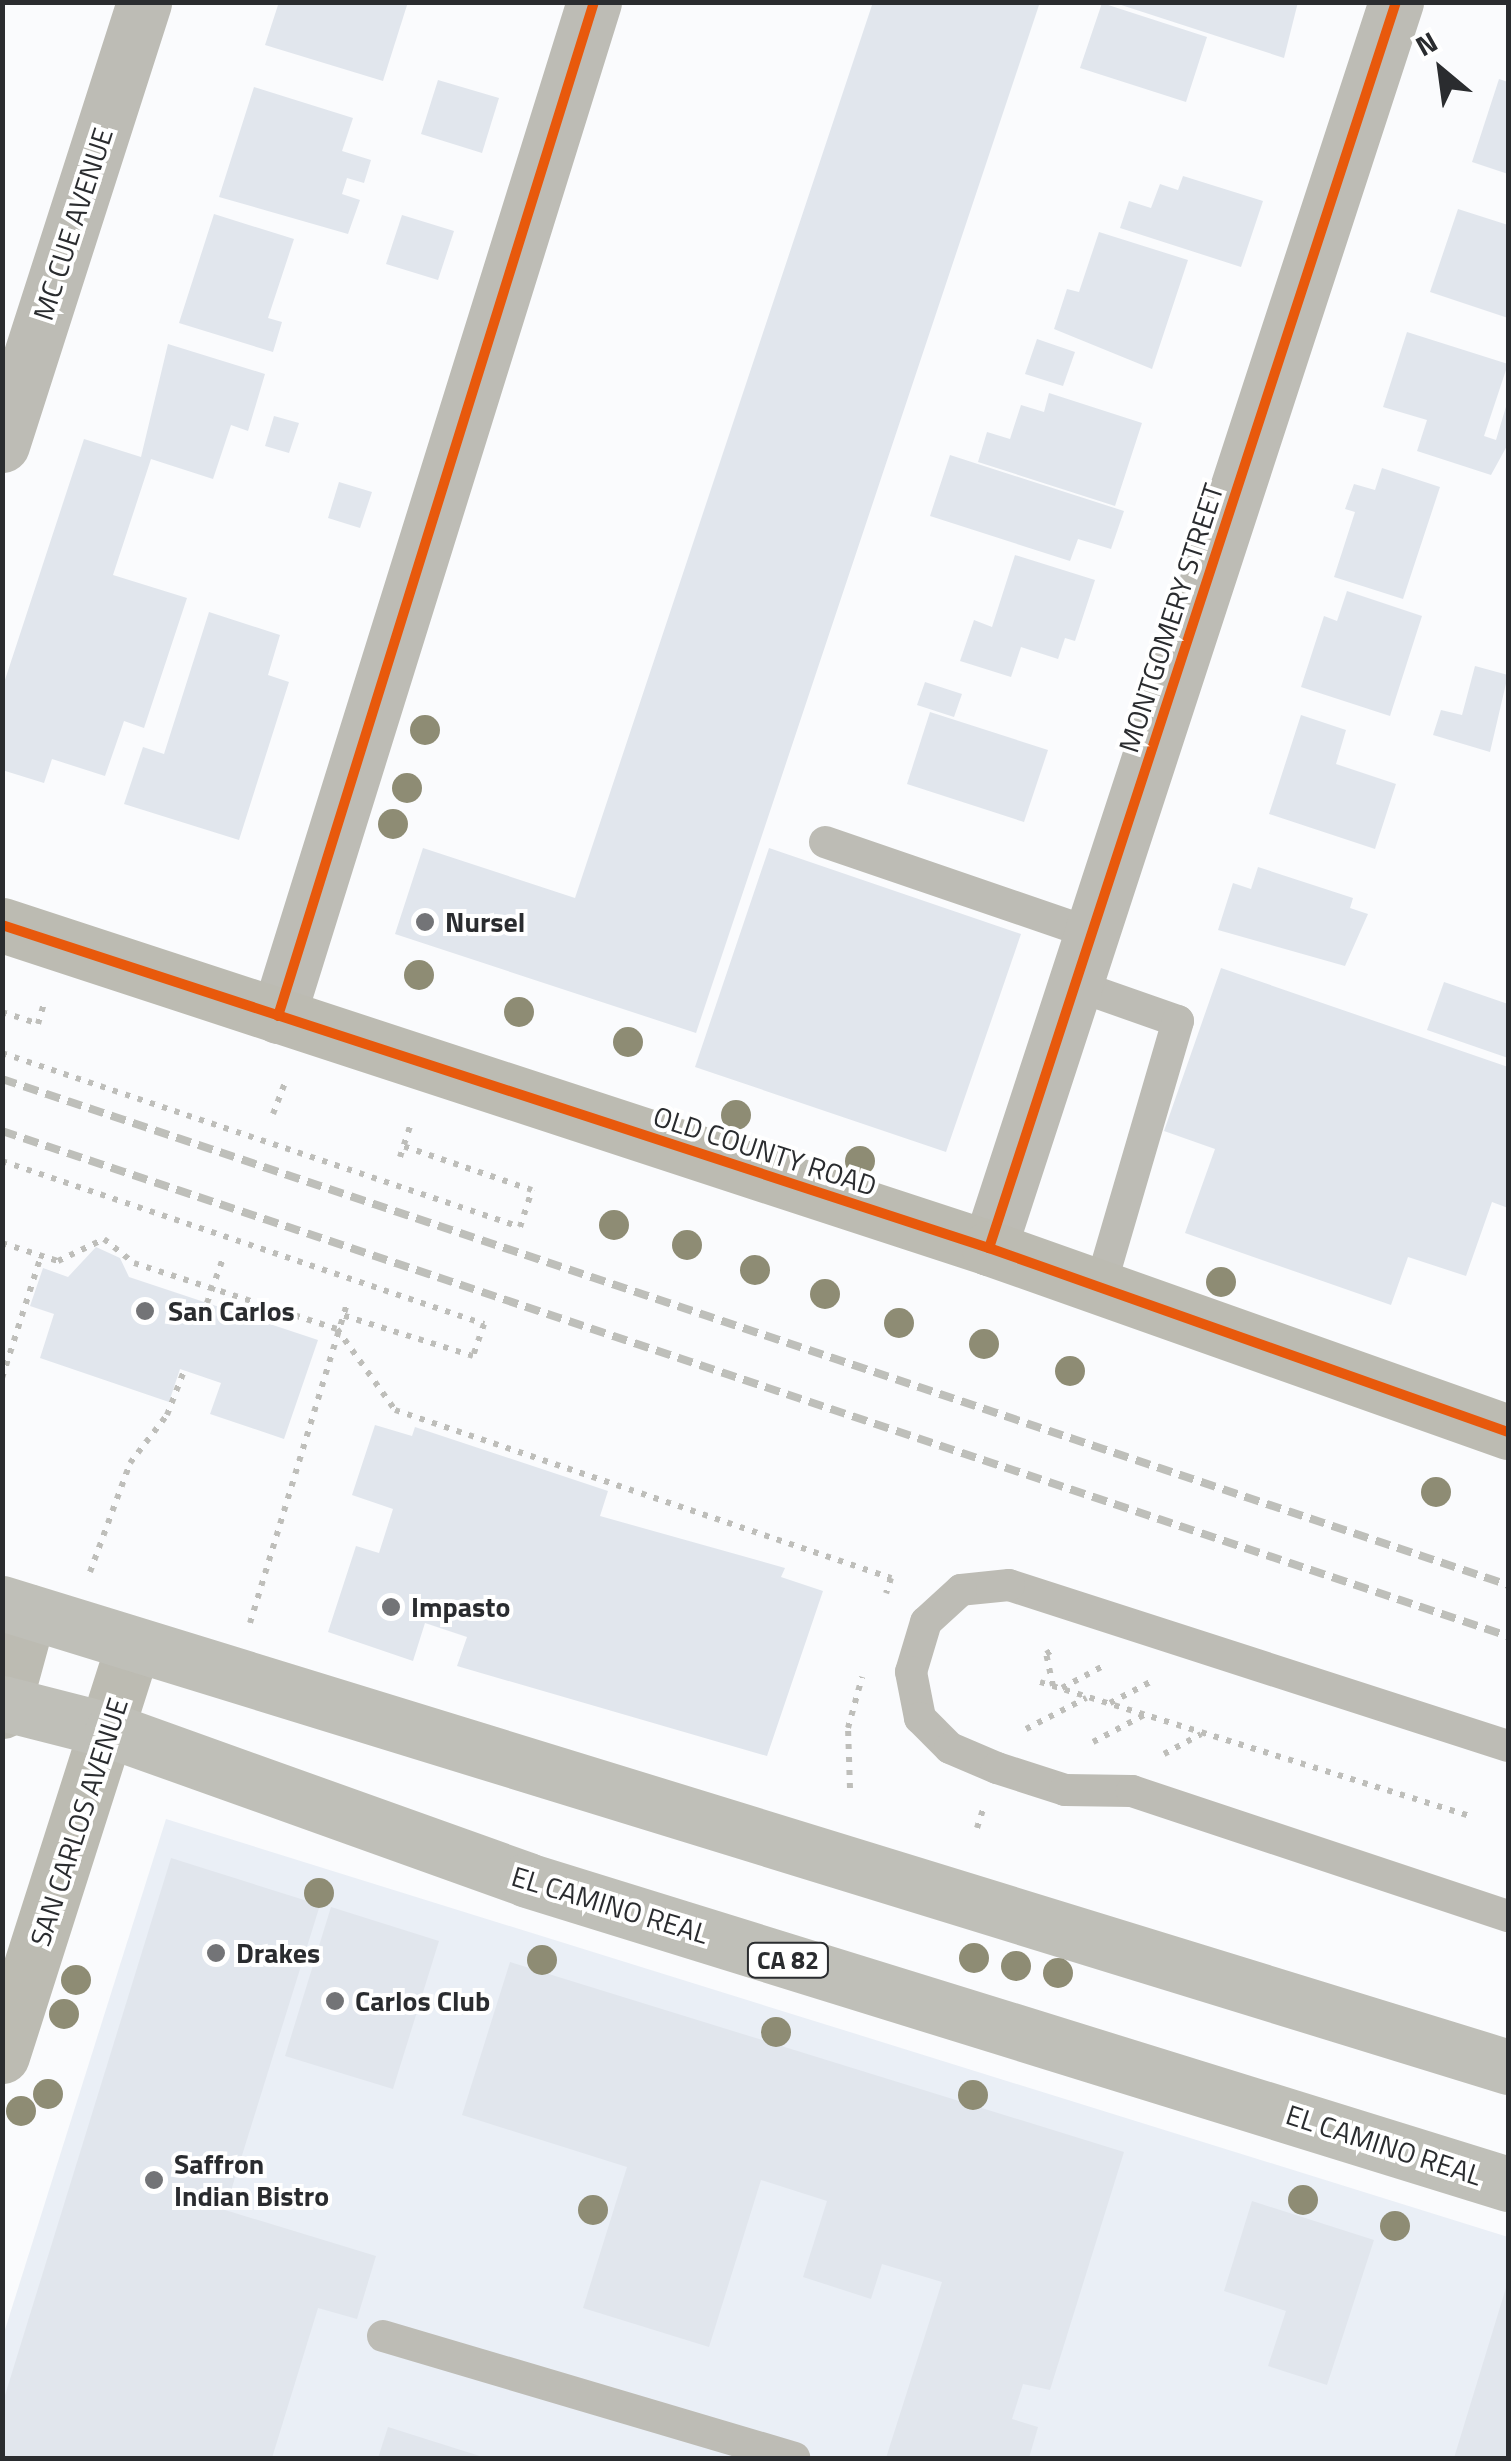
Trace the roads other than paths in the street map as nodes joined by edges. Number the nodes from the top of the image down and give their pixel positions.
1 (144, 2) edge
2 (594, 2) edge
3 (1396, 2) edge
4 (2, 445) edge
5 (825, 842) dead end
6 (2, 925) edge
7 (1091, 933) junction
8 (1075, 986) junction
9 (278, 1016) junction
10 (989, 1248) junction
11 (1100, 1287) junction
12 (1508, 1432) edge
13 (16, 1608) edge
14 (133, 1645) junction
15 (3, 1706) edge
16 (112, 1731) junction
17 (1508, 1746) edge
18 (1508, 1916) edge
19 (2, 2056) edge
20 (1508, 2067) edge
21 (1508, 2184) edge
22 (383, 2336) dead end
23 (794, 2458) edge

1 - 4 street, MC CUE AVENUE
2 - 9 street
3 - 7 street, MONTGOMERY STREET
5 - 7 lane
6 - 9 main road, OLD COUNTY ROAD
7 - 8 street, MONTGOMERY STREET
8 - 10 street, MONTGOMERY STREET
8 - 11 lane
9 - 10 main road, OLD COUNTY ROAD
10 - 11 main road, OLD COUNTY ROAD
11 - 12 main road, OLD COUNTY ROAD
13 - 14 main road
13 - 15 main road
14 - 16 main road, SAN CARLOS AVENUE
14 - 20 main road
15 - 16 main road, EL CAMINO REAL / CA 82
16 - 19 main road, SAN CARLOS AVENUE
16 - 21 main road, EL CAMINO REAL / CA 82
17 - 18 lane
22 - 23 lane

